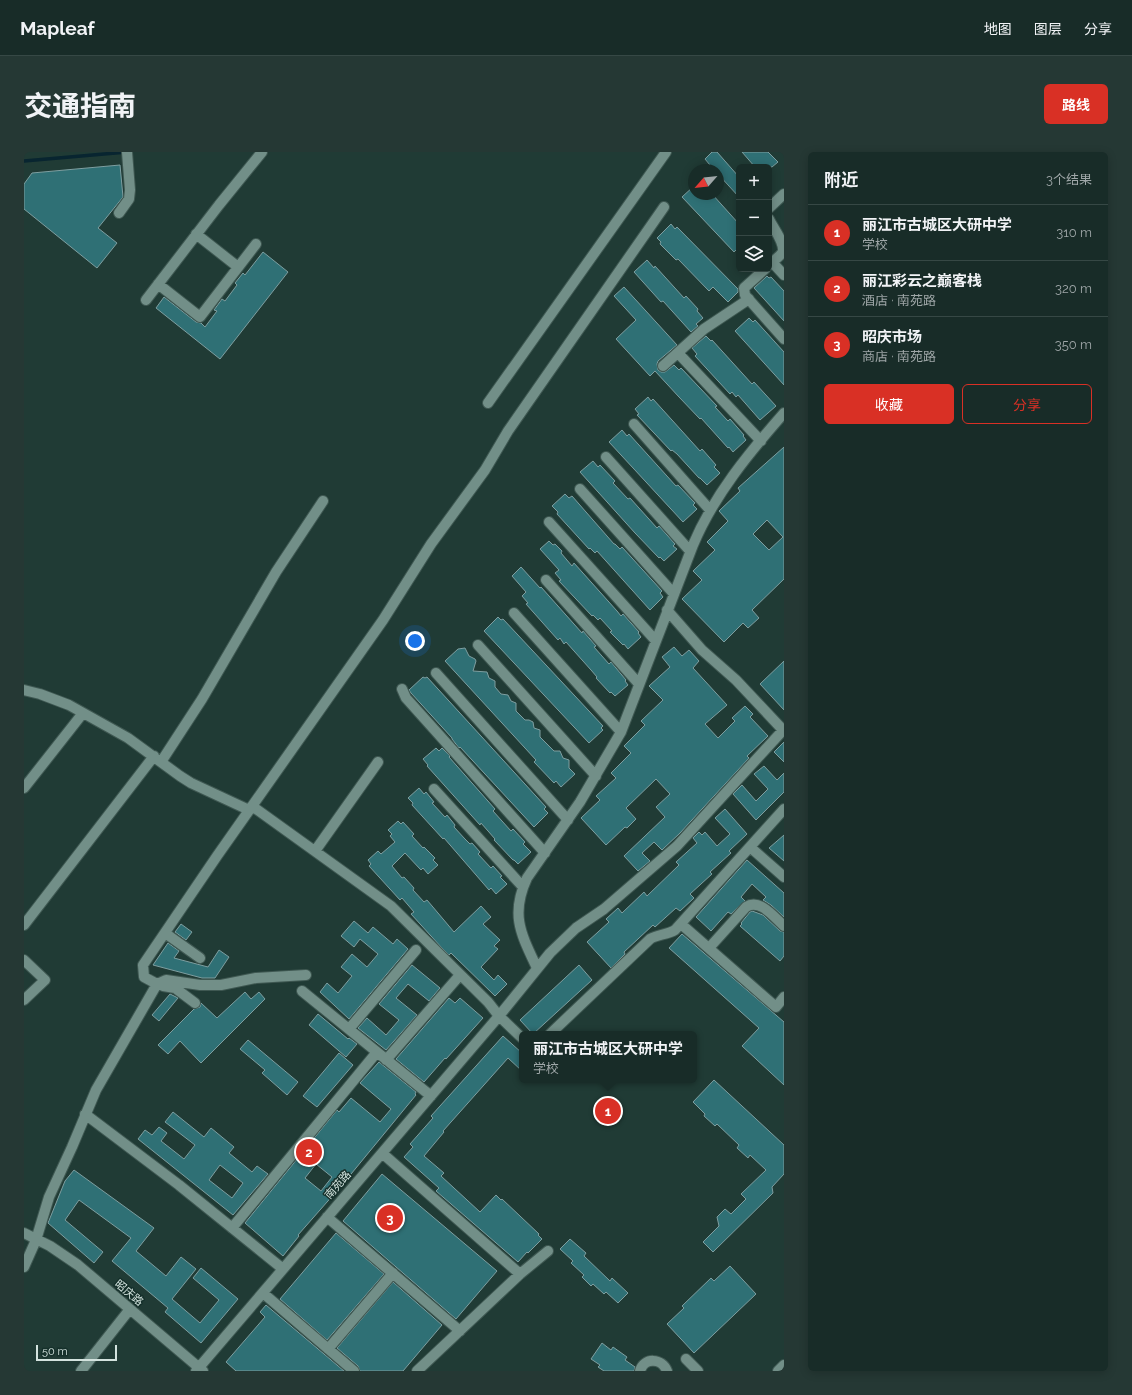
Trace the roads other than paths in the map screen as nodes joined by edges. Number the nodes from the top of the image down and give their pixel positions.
1 (127, 152) edge
2 (262, 152) edge
3 (666, 152) edge
4 (784, 194) edge
5 (772, 205) edge
6 (664, 207) dead end
7 (119, 213) dead end
8 (772, 225) edge
9 (196, 234) junction
10 (256, 244) dead end
11 (772, 262) edge
12 (238, 267) junction
13 (772, 267) edge
14 (761, 272) edge
15 (784, 275) edge
16 (158, 284) junction
17 (749, 299) junction
18 (146, 300) dead end
19 (784, 338) edge
20 (678, 353) junction
21 (663, 366) dead end
22 (488, 403) dead end
23 (784, 413) edge
24 (634, 424) dead end
25 (761, 441) junction
26 (606, 457) dead end
27 (580, 489) dead end
28 (323, 501) dead end
29 (710, 510) junction
30 (549, 522) dead end
31 (690, 551) junction
32 (546, 580) dead end
33 (674, 594) junction
34 (667, 610) junction
35 (514, 613) dead end
36 (656, 641) junction
37 (478, 645) dead end
38 (436, 673) dead end
39 (640, 684) junction
40 (24, 690) edge
41 (402, 690) dead end
42 (83, 713) junction
43 (783, 729) edge
44 (622, 732) junction
45 (158, 759) junction
46 (378, 762) dead end
47 (596, 776) junction
48 (24, 788) edge
49 (434, 789) dead end
50 (251, 808) junction
51 (784, 809) edge
52 (568, 820) junction
53 (750, 847) junction
54 (315, 851) junction
55 (545, 853) junction
56 (784, 877) edge
57 (523, 887) junction
58 (681, 924) junction
59 (24, 925) edge
60 (784, 926) edge
61 (165, 933) junction
62 (709, 948) junction
63 (416, 950) dead end
64 (200, 958) dead end
65 (24, 960) edge
66 (537, 968) junction
67 (460, 974) junction
68 (306, 975) dead end
69 (157, 984) junction
70 (302, 991) dead end
71 (784, 997) edge
72 (24, 1000) edge
73 (195, 1003) dead end
74 (499, 1016) junction
75 (349, 1029) junction
76 (553, 1031) edge
77 (519, 1035) edge
78 (377, 1052) junction
79 (386, 1060) junction
80 (431, 1096) junction
81 (85, 1114) junction
82 (382, 1153) junction
83 (327, 1217) junction
84 (232, 1228) junction
85 (24, 1233) edge
86 (36, 1240) junction
87 (548, 1251) dead end
88 (24, 1267) edge
89 (283, 1269) junction
90 (393, 1273) junction
91 (520, 1274) junction
92 (263, 1293) junction
93 (130, 1309) junction
94 (460, 1331) junction
95 (328, 1349) junction
96 (686, 1359) dead end
97 (784, 1365) edge
98 (199, 1370) edge
99 (81, 1371) edge
100 (354, 1371) edge
101 (417, 1371) edge
102 (640, 1371) edge
103 (667, 1371) edge
104 (698, 1371) edge
105 (778, 1371) edge

1 - 7 street
2 - 9 street
3 - 22 street
4 - 5 street
6 - 50 street
8 - 11 street
9 - 12 street
9 - 16 street
10 - 12 street
12 - 16 street
13 - 15 street
14 - 17 street
16 - 18 street
17 - 19 street
17 - 20 street
20 - 21 street
20 - 25 street
23 - 25 street
24 - 29 street
25 - 29 street
26 - 31 street
27 - 33 street
28 - 45 street
29 - 31 street
30 - 36 street
31 - 33 street
32 - 39 street
33 - 34 street
34 - 36 street
34 - 43 street
35 - 44 street
36 - 39 street
37 - 47 street
38 - 52 street
39 - 44 street
40 - 42 street
41 - 55 street
42 - 45 street
42 - 48 street
43 - 66 street, 南苑路
44 - 47 street
45 - 50 street
45 - 59 street
46 - 54 street
47 - 52 street
49 - 57 street
50 - 54 street
50 - 61 street
51 - 53 street
52 - 55 street
53 - 56 street
53 - 58 street
54 - 67 street
55 - 57 street
57 - 66 street
58 - 62 street
58 - 76 street
60 - 62 street
61 - 64 street
61 - 69 street
62 - 71 street
63 - 75 street
65 - 72 street
66 - 74 street, 南苑路
67 - 74 street
67 - 79 street
68 - 69 street
69 - 73 street
69 - 81 street
70 - 75 street
74 - 77 street
74 - 80 street, 南苑路
75 - 78 street
78 - 79 street
78 - 84 street
79 - 80 street
80 - 82 street, 南苑路
81 - 84 street
81 - 86 street
82 - 83 street, 南苑路
82 - 91 street
83 - 89 street, 南苑路
83 - 90 street
84 - 89 street
85 - 86 street, 昭庆路
86 - 88 street
86 - 93 street, 昭庆路
87 - 91 street
89 - 92 street, 南苑路
90 - 94 street
90 - 95 street
91 - 94 street
92 - 95 street
92 - 98 street, 南苑路
93 - 98 street, 昭庆路
93 - 99 street
94 - 101 street
95 - 100 street
96 - 104 street
97 - 105 street
102 - 103 street

